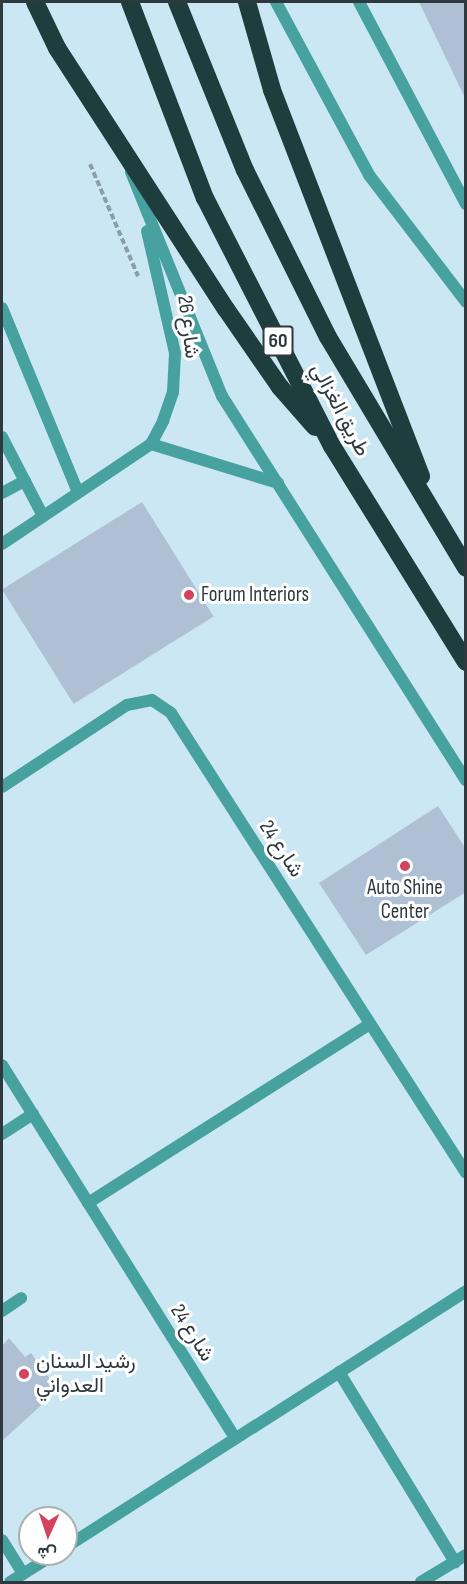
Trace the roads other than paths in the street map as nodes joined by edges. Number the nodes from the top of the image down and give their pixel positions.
1 (35, 2) edge
2 (130, 2) edge
3 (177, 2) edge
4 (247, 2) edge
5 (276, 2) edge
6 (359, 2) edge
7 (125, 154) junction
8 (465, 204) edge
9 (144, 213) junction
10 (465, 302) edge
11 (2, 308) edge
12 (2, 437) edge
13 (151, 444) junction
14 (332, 446) junction
15 (25, 481) junction
16 (278, 483) junction
17 (78, 492) junction
18 (2, 493) edge
19 (43, 516) junction
20 (440, 525) junction
21 (2, 544) edge
22 (465, 568) edge
23 (465, 662) edge
24 (465, 780) edge
25 (2, 787) edge
26 (369, 1024) junction
27 (2, 1065) edge
28 (33, 1114) junction
29 (2, 1134) edge
30 (465, 1173) edge
31 (88, 1203) junction
32 (465, 1291) edge
33 (21, 1298) dead end
34 (2, 1311) edge
35 (339, 1372) junction
36 (235, 1438) junction
37 (78, 1539) edge
38 (2, 1540) edge
39 (460, 1558) edge
40 (36, 1566) edge
41 (23, 1574) junction
42 (10, 1582) edge
43 (421, 1582) edge

1 - 7 highway
2 - 14 highway, طريق الغزالي / 60
3 - 20 highway, طريق الغزالي / 60
4 - 20 highway
5 - 10 street
6 - 8 street
7 - 9 street
7 - 14 highway
9 - 13 street, شارع 26
9 - 16 street
11 - 17 street
12 - 15 street
13 - 16 street
13 - 17 street
14 - 23 highway, طريق الغزالي / 60
15 - 18 street
15 - 19 street
16 - 24 street
17 - 19 street
19 - 21 street
20 - 22 highway, طريق الغزالي / 60
25 - 26 street, شارع 24
26 - 30 street, شارع 24
26 - 31 street
27 - 28 street, شارع 24
28 - 29 street
28 - 31 street, شارع 24
31 - 36 street, شارع 24
32 - 35 street
33 - 34 street
35 - 36 street
35 - 39 street
36 - 37 street
38 - 41 street
39 - 43 street
40 - 41 street
41 - 42 street

